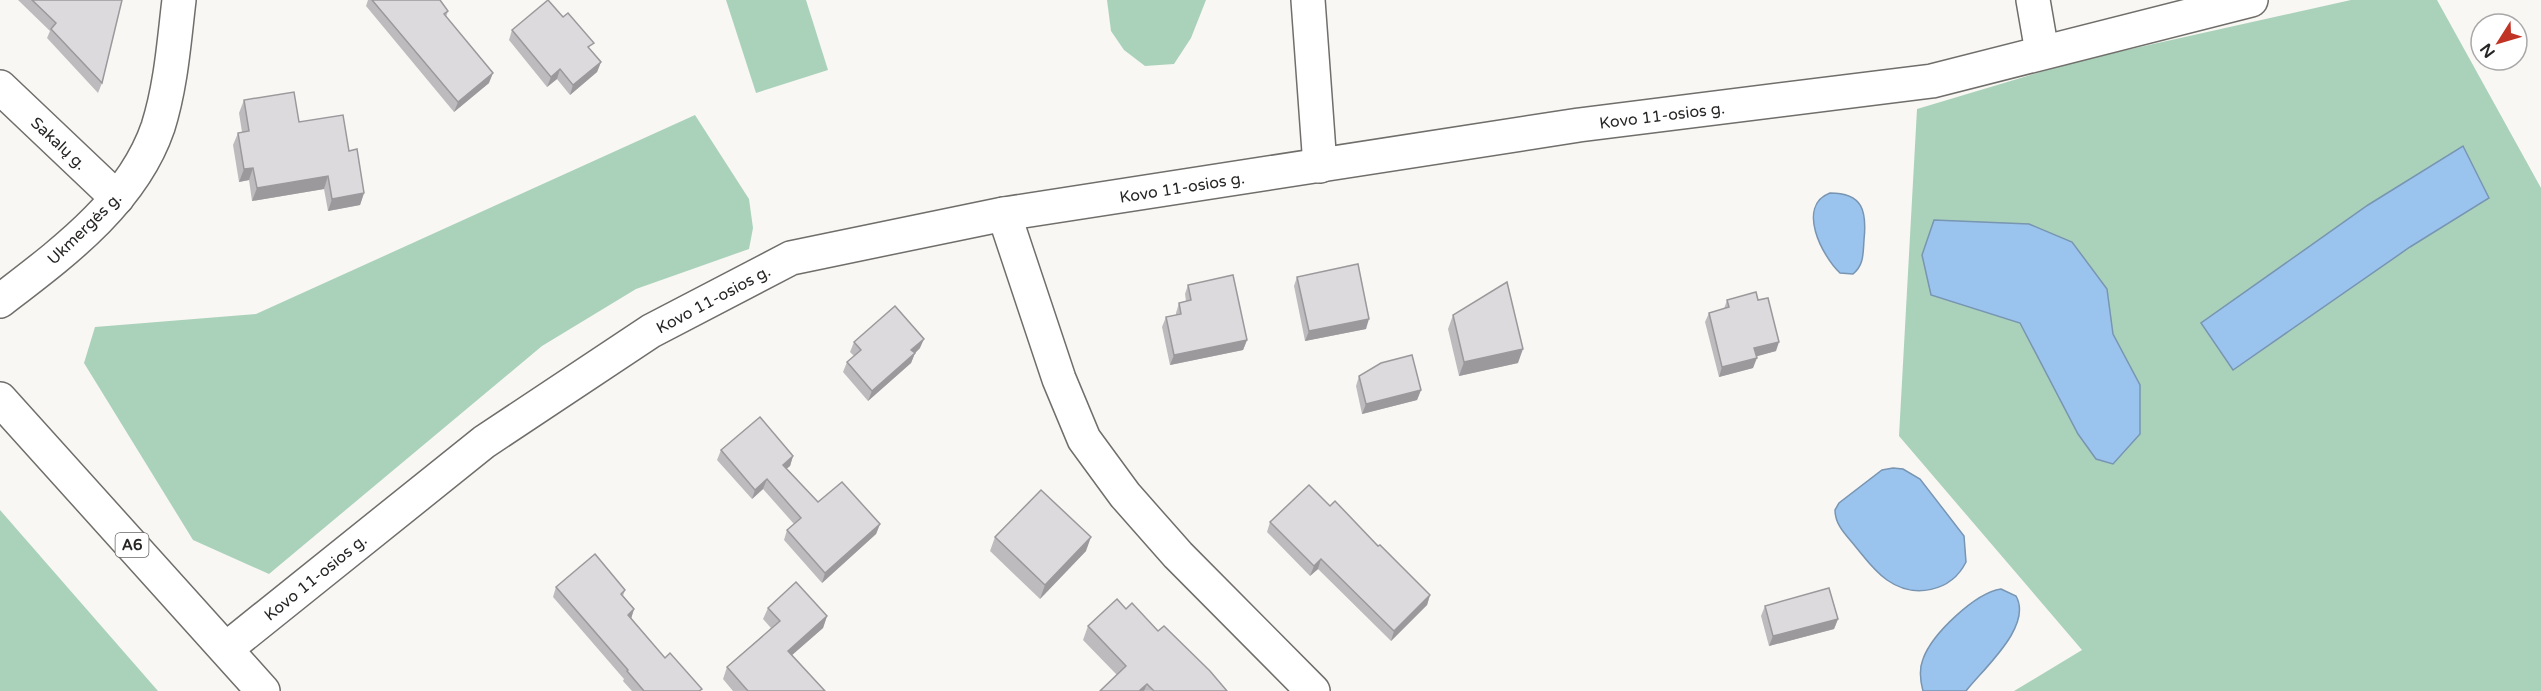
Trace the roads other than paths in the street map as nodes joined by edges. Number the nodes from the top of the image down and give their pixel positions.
1 (179, 0) edge
2 (1308, 0) edge
3 (2033, 0) edge
4 (2251, 0) edge
5 (2042, 52) junction
6 (0, 87) edge
7 (1320, 166) junction
8 (117, 198) junction
9 (1004, 214) junction
10 (0, 301) edge
11 (0, 399) edge
12 (226, 649) junction
13 (263, 691) edge
14 (1313, 691) edge

1 - 8 main road, Ukmergės g.
2 - 7 main road
3 - 5 main road
4 - 5 main road, Kovo 11-osios g.
5 - 7 main road, Kovo 11-osios g.
6 - 8 main road, Sakalų g.
7 - 9 main road, Kovo 11-osios g.
8 - 10 main road, Ukmergės g.
9 - 12 main road, Kovo 11-osios g.
9 - 14 main road
11 - 12 main road, A6
12 - 13 main road, A6

